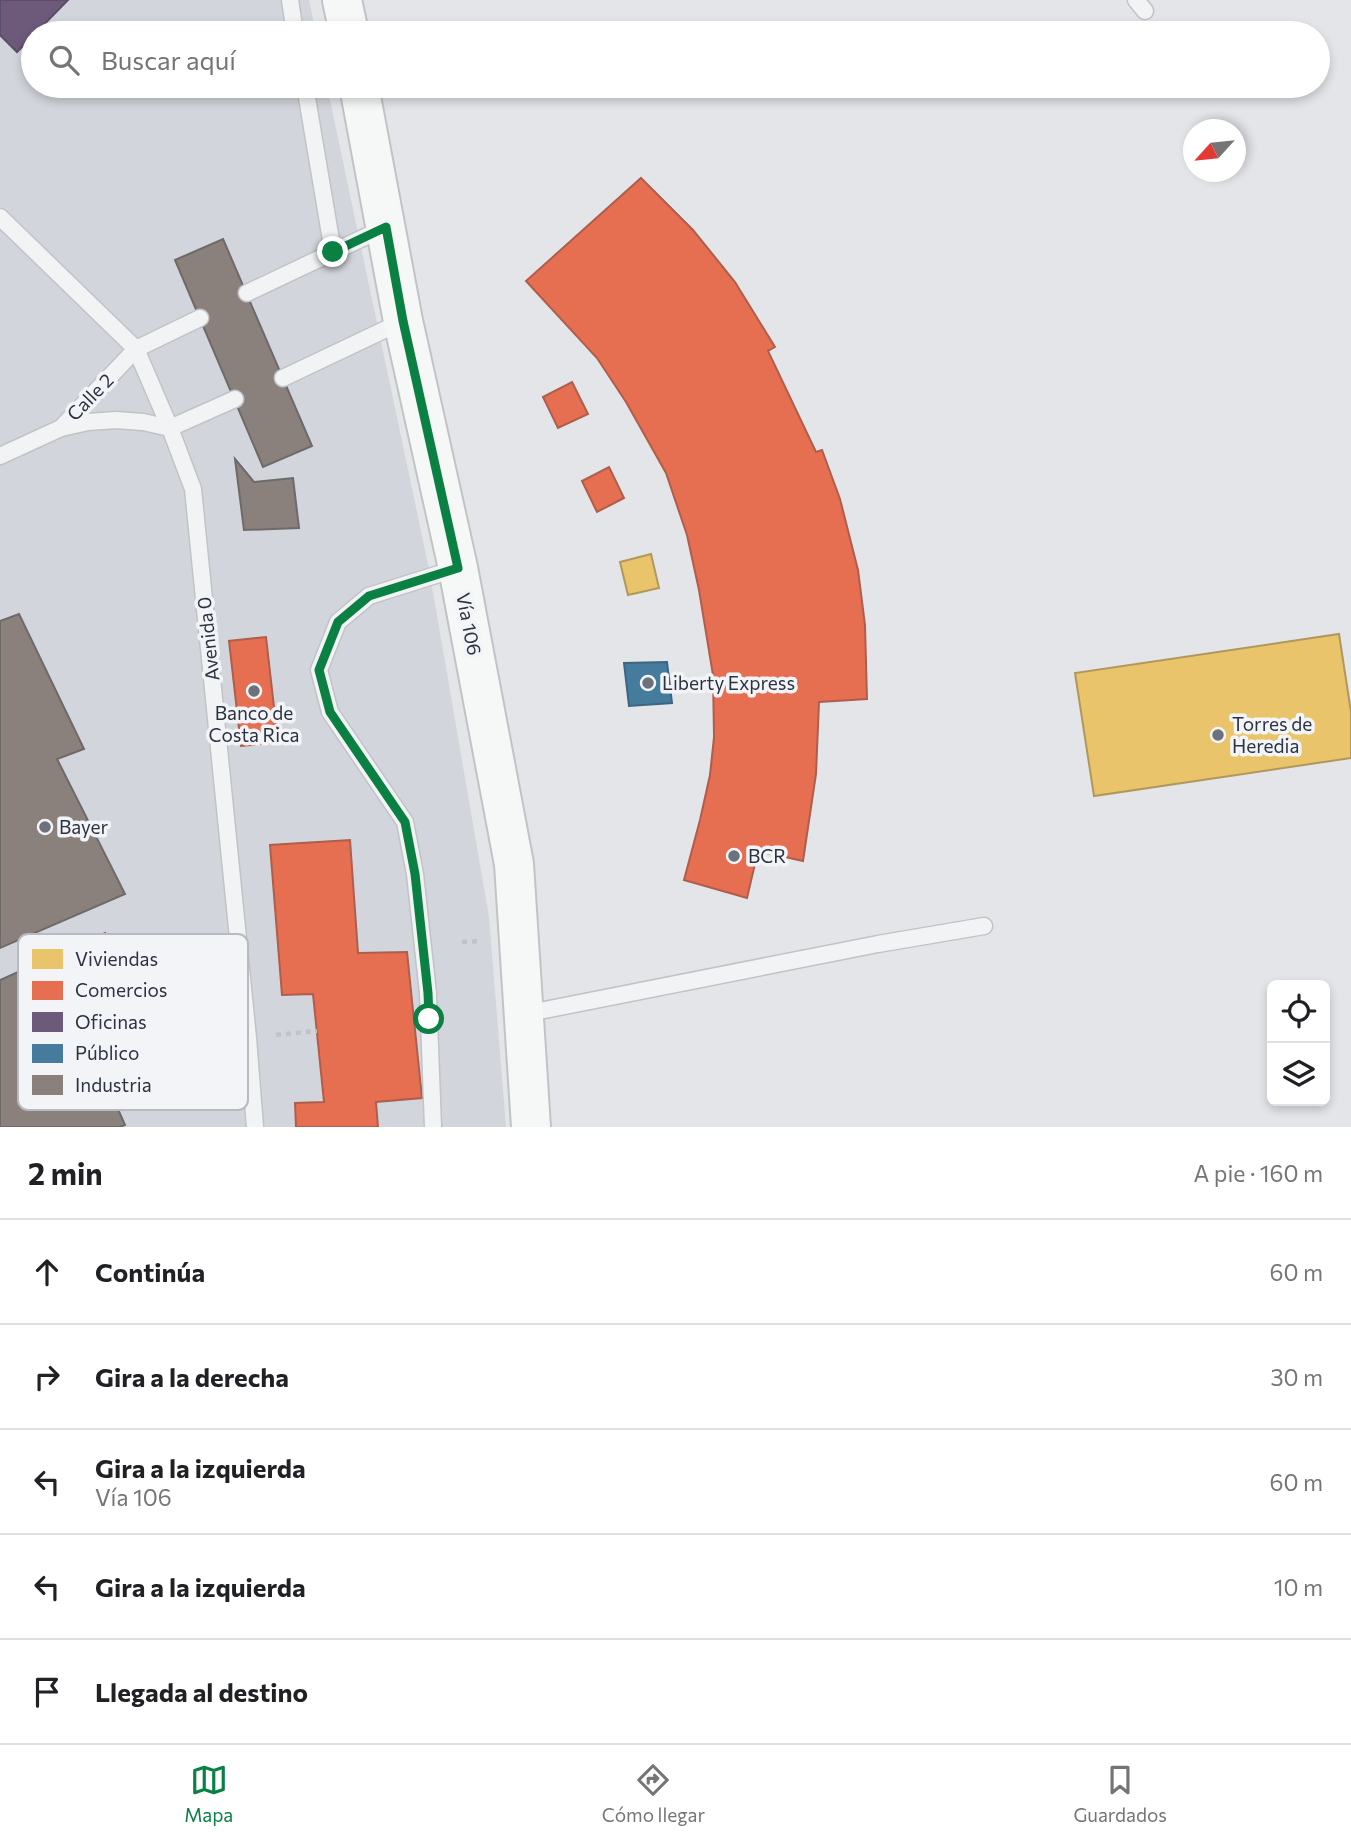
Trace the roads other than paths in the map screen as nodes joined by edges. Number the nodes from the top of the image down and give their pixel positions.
1 (290, 0) edge
2 (342, 0) edge
3 (293, 21) edge
4 (346, 21) edge
5 (306, 98) edge
6 (361, 98) edge
7 (0, 217) edge
8 (386, 227) junction
9 (333, 252) junction
10 (247, 293) dead end
11 (200, 318) dead end
12 (403, 321) junction
13 (135, 349) junction
14 (283, 378) dead end
15 (235, 399) dead end
16 (61, 428) junction
17 (170, 428) junction
18 (0, 456) edge
19 (458, 568) junction
20 (984, 926) dead end
21 (238, 934) edge
22 (524, 1014) junction
23 (248, 1038) edge
24 (255, 1127) edge
25 (433, 1127) edge
26 (531, 1127) edge

1 - 3 lane
2 - 4 main road
5 - 9 lane
6 - 8 main road, Vía 106
7 - 13 lane, Avenida 0
8 - 9 lane
8 - 12 main road, Vía 106
9 - 10 lane
11 - 13 lane
12 - 14 lane
12 - 19 main road, Vía 106
13 - 16 lane, Calle 2
13 - 17 lane, Avenida 0
15 - 17 lane
16 - 17 lane
16 - 18 lane, Calle 2
17 - 21 lane, Avenida 0
19 - 22 main road, Vía 106
19 - 25 lane
20 - 22 lane
22 - 26 main road, Vía 106
23 - 24 lane, Avenida 0

